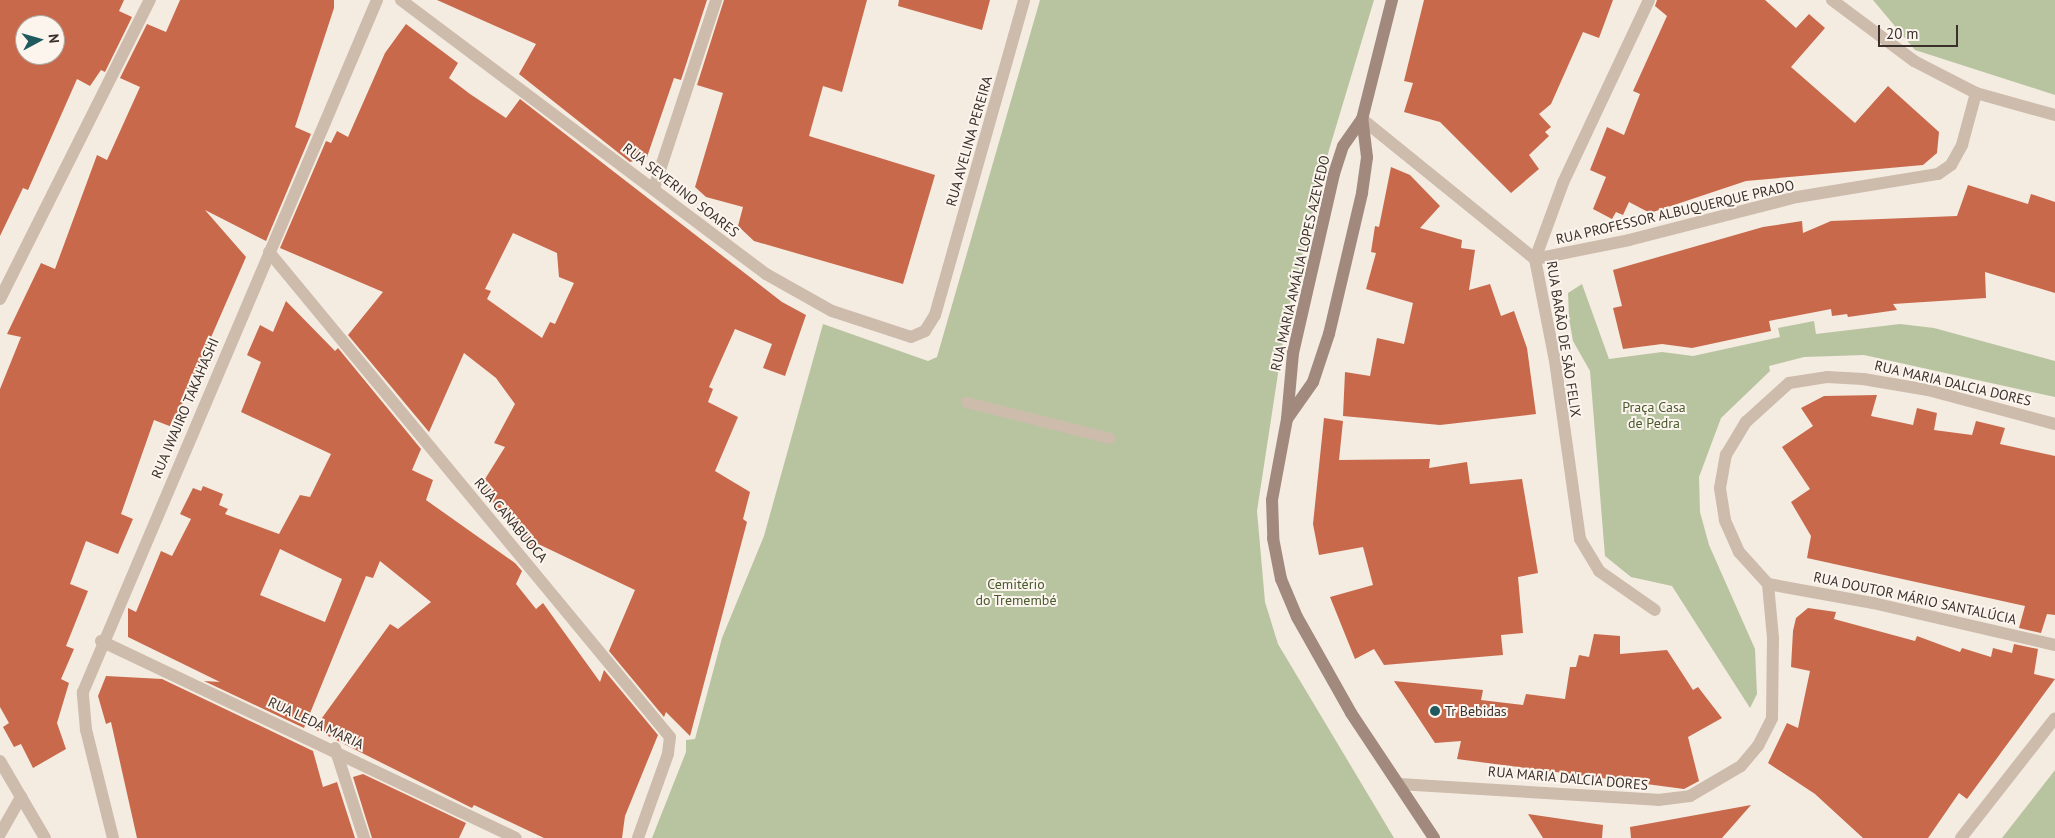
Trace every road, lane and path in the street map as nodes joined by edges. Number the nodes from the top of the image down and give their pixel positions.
1 (150, 0) edge
2 (377, 0) edge
3 (401, 0) edge
4 (716, 0) edge
5 (1024, 0) edge
6 (1392, 0) edge
7 (1649, 0) edge
8 (1832, 0) edge
9 (1976, 93) junction
10 (2055, 115) edge
11 (1362, 119) junction
12 (654, 188) junction
13 (269, 252) junction
14 (1535, 258) junction
15 (942, 290) joint
16 (0, 299) edge
17 (966, 402) dead end
18 (1287, 419) junction
19 (2055, 424) edge
20 (1110, 438) dead end
21 (1768, 584) junction
22 (1655, 610) dead end
23 (101, 641) junction
24 (2055, 644) edge
25 (2055, 718) edge
26 (335, 748) junction
27 (0, 761) edge
28 (1399, 784) junction
29 (20, 797) junction
30 (0, 834) edge
31 (45, 838) edge
32 (113, 838) edge
33 (364, 838) edge
34 (516, 838) edge
35 (638, 838) edge
36 (1434, 838) edge
37 (1961, 838) edge

1 - 16 street
2 - 13 street, RUA IWAJIRO TAKAHASHI
3 - 12 street, RUA SEVERINO SOARES
4 - 12 street
5 - 15 street, RUA AVELINA PEREIRA
6 - 11 main road, RUA MARIA AMÁLIA LOPES AZEVEDO
7 - 14 street, RUA BARÃO DE SÃO FELIX
8 - 9 street
9 - 10 street
9 - 14 street, RUA PROFESSOR ALBUQUERQUE PRADO
11 - 14 street
11 - 18 main road, RUA MARIA AMÁLIA LOPES AZEVEDO
11 - 18 main road, RUA MARIA AMÁLIA LOPES AZEVEDO
12 - 15 street, RUA SEVERINO SOARES
13 - 23 street, RUA IWAJIRO TAKAHASHI
13 - 35 street, RUA CANABUOCA
14 - 22 street, RUA BARÃO DE SÃO FELIX
17 - 20 lane
18 - 28 main road, RUA MARIA AMÁLIA LOPES AZEVEDO
19 - 21 street, RUA MARIA DALCIA DORES
21 - 24 street, RUA DOUTOR MÁRIO SANTALÚCIA
21 - 28 street, RUA MARIA DALCIA DORES
23 - 26 street, RUA LEDA MARIA
23 - 32 street, RUA IWAJIRO TAKAHASHI
25 - 37 street
26 - 33 street
26 - 34 street, RUA LEDA MARIA
27 - 29 street
28 - 36 main road, RUA MARIA AMÁLIA LOPES AZEVEDO
29 - 30 street
29 - 31 street

